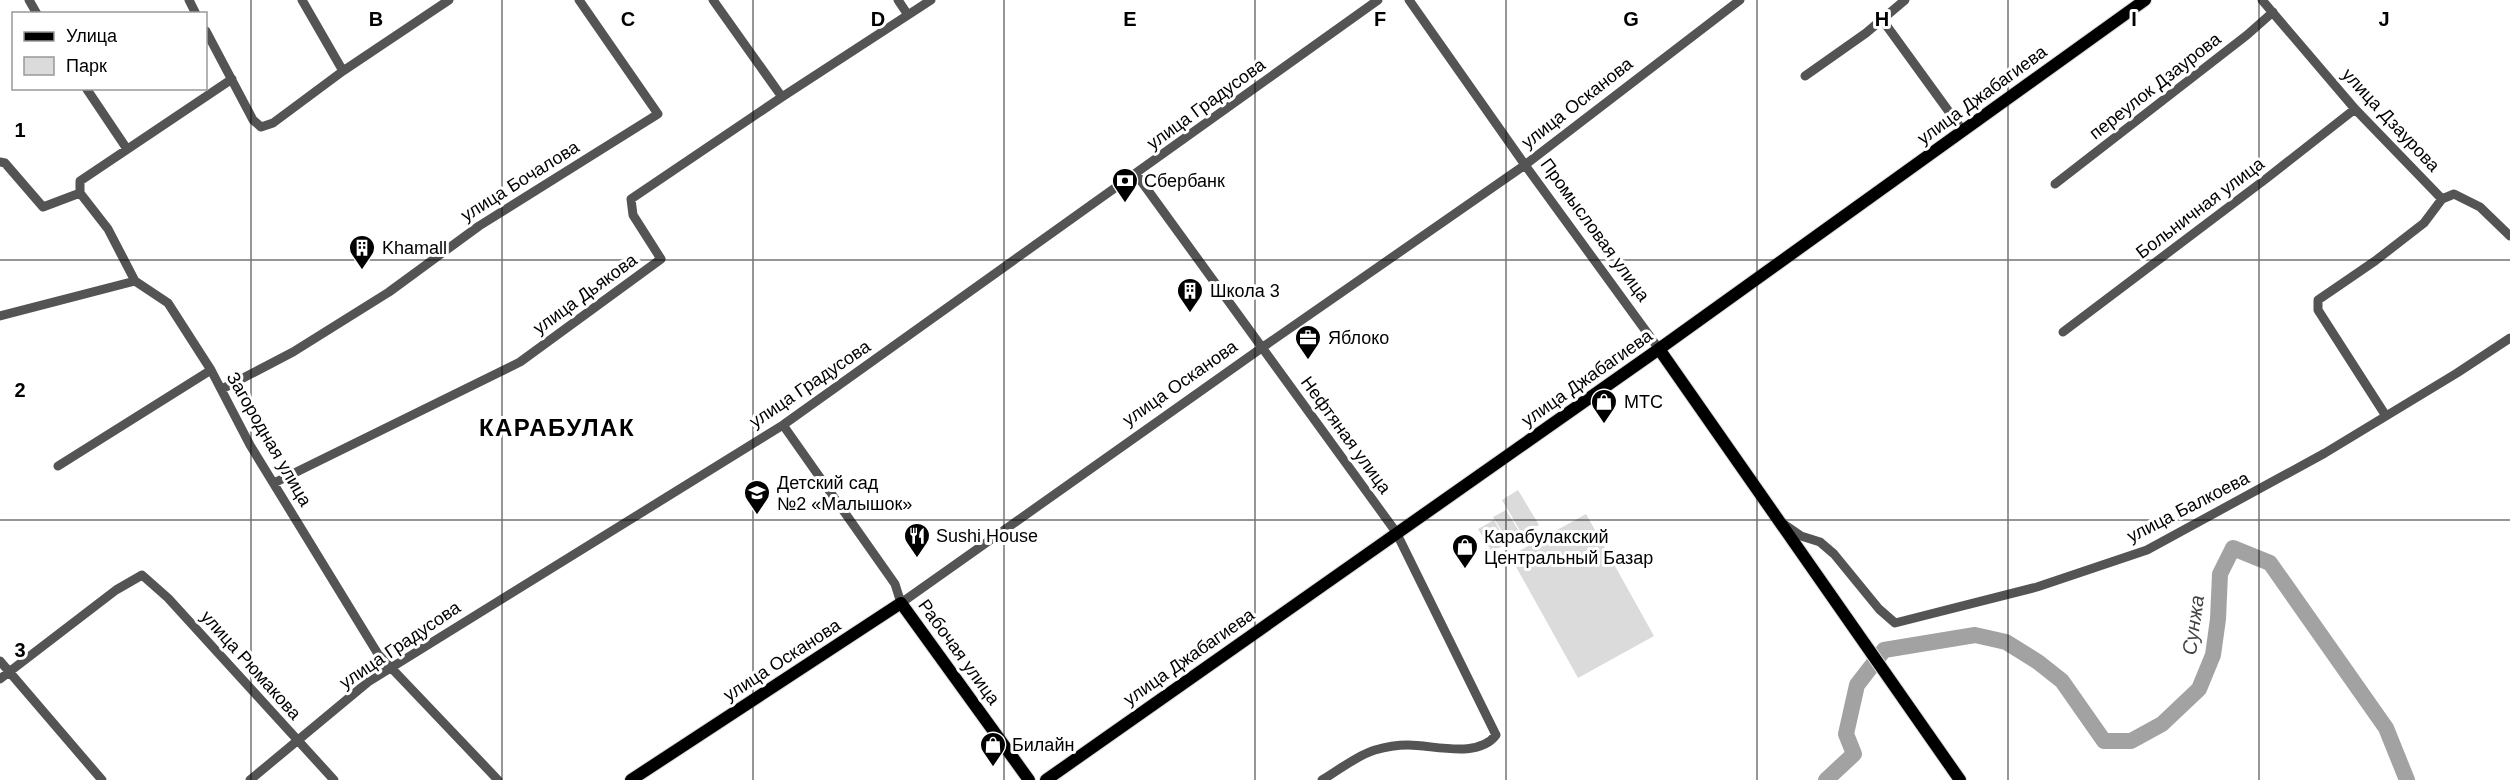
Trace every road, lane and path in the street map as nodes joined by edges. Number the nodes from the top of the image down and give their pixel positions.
1 (302, 0) edge
2 (579, 0) edge
3 (713, 0) edge
4 (898, 0) edge
5 (931, 0) edge
6 (1378, 0) edge
7 (1409, 0) edge
8 (1740, 0) edge
9 (1905, 0) edge
10 (2145, 0) edge
11 (2262, 0) edge
12 (446, 1) edge
13 (2273, 12) junction
14 (908, 15) junction
15 (1881, 18) junction
16 (207, 33) edge
17 (343, 70) junction
18 (1805, 76) dead end
19 (232, 79) junction
20 (87, 90) edge
21 (782, 97) junction
22 (2355, 109) junction
23 (1963, 131) junction
24 (127, 149) junction
25 (0, 162) edge
26 (1525, 165) junction
27 (1136, 174) junction
28 (2055, 184) dead end
29 (80, 193) junction
30 (2442, 198) junction
31 (2510, 236) edge
32 (135, 281) junction
33 (0, 316) edge
34 (2063, 332) dead end
35 (2510, 338) edge
36 (1263, 346) junction
37 (1659, 349) junction
38 (211, 370) junction
39 (222, 389) junction
40 (2386, 416) junction
41 (783, 425) junction
42 (58, 466) dead end
43 (274, 483) junction
44 (1783, 524) junction
45 (1396, 532) junction
46 (901, 603) junction
47 (0, 660) edge
48 (390, 668) junction
49 (9, 672) junction
50 (0, 679) edge
51 (296, 740) junction
52 (102, 780) edge
53 (250, 780) edge
54 (334, 780) edge
55 (498, 780) edge
56 (631, 780) edge
57 (1029, 780) edge
58 (1046, 780) edge
59 (1322, 780) edge
60 (1960, 780) edge

1 - 17 street
2 - 39 street, улица Бочалова
3 - 21 street
4 - 14 street
5 - 14 street, улица Дьякова
6 - 27 street, улица Градусова
7 - 26 street, Промысловая улица
8 - 26 street, улица Осканова
9 - 15 street
10 - 23 main road, улица Джабагиева
11 - 13 street, улица Дзаурова
12 - 17 street
13 - 22 street, улица Дзаурова
13 - 28 street, переулок Дзаурова
14 - 21 street, улица Дьякова
15 - 18 street
15 - 23 street
16 - 19 street
17 - 19 street
19 - 24 street
20 - 24 street
21 - 43 street, улица Дьякова
22 - 30 street, улица Дзаурова
22 - 34 street, Больничная улица
23 - 37 main road, улица Джабагиева
24 - 29 street
25 - 29 street
26 - 36 street, улица Осканова
26 - 37 street, Промысловая улица
27 - 36 street, Нефтяная улица
27 - 41 street, улица Градусова
29 - 32 street, Загородная улица
30 - 31 street, улица Дзаурова
30 - 40 street
32 - 33 street
32 - 38 street, Загородная улица
35 - 40 street, улица Балкоева
36 - 45 street, Нефтяная улица
36 - 46 street, улица Осканова
37 - 44 main road, Промысловая улица
37 - 45 main road, улица Джабагиева
38 - 39 street, Загородная улица
38 - 42 street
39 - 43 street, Загородная улица
40 - 44 street, улица Балкоева
41 - 46 street, Рабочая улица
41 - 48 street, улица Градусова
43 - 48 street, Загородная улица
44 - 60 main road, Промысловая улица
45 - 58 main road, улица Джабагиева
45 - 59 street, Нефтяная улица
46 - 56 main road, улица Осканова
46 - 57 main road, Рабочая улица
47 - 49 street
48 - 51 street, улица Градусова
48 - 55 street, Загородная улица
49 - 50 street
49 - 51 street, улица Рюмакова
49 - 52 street
51 - 53 street, улица Градусова
51 - 54 street, улица Рюмакова

